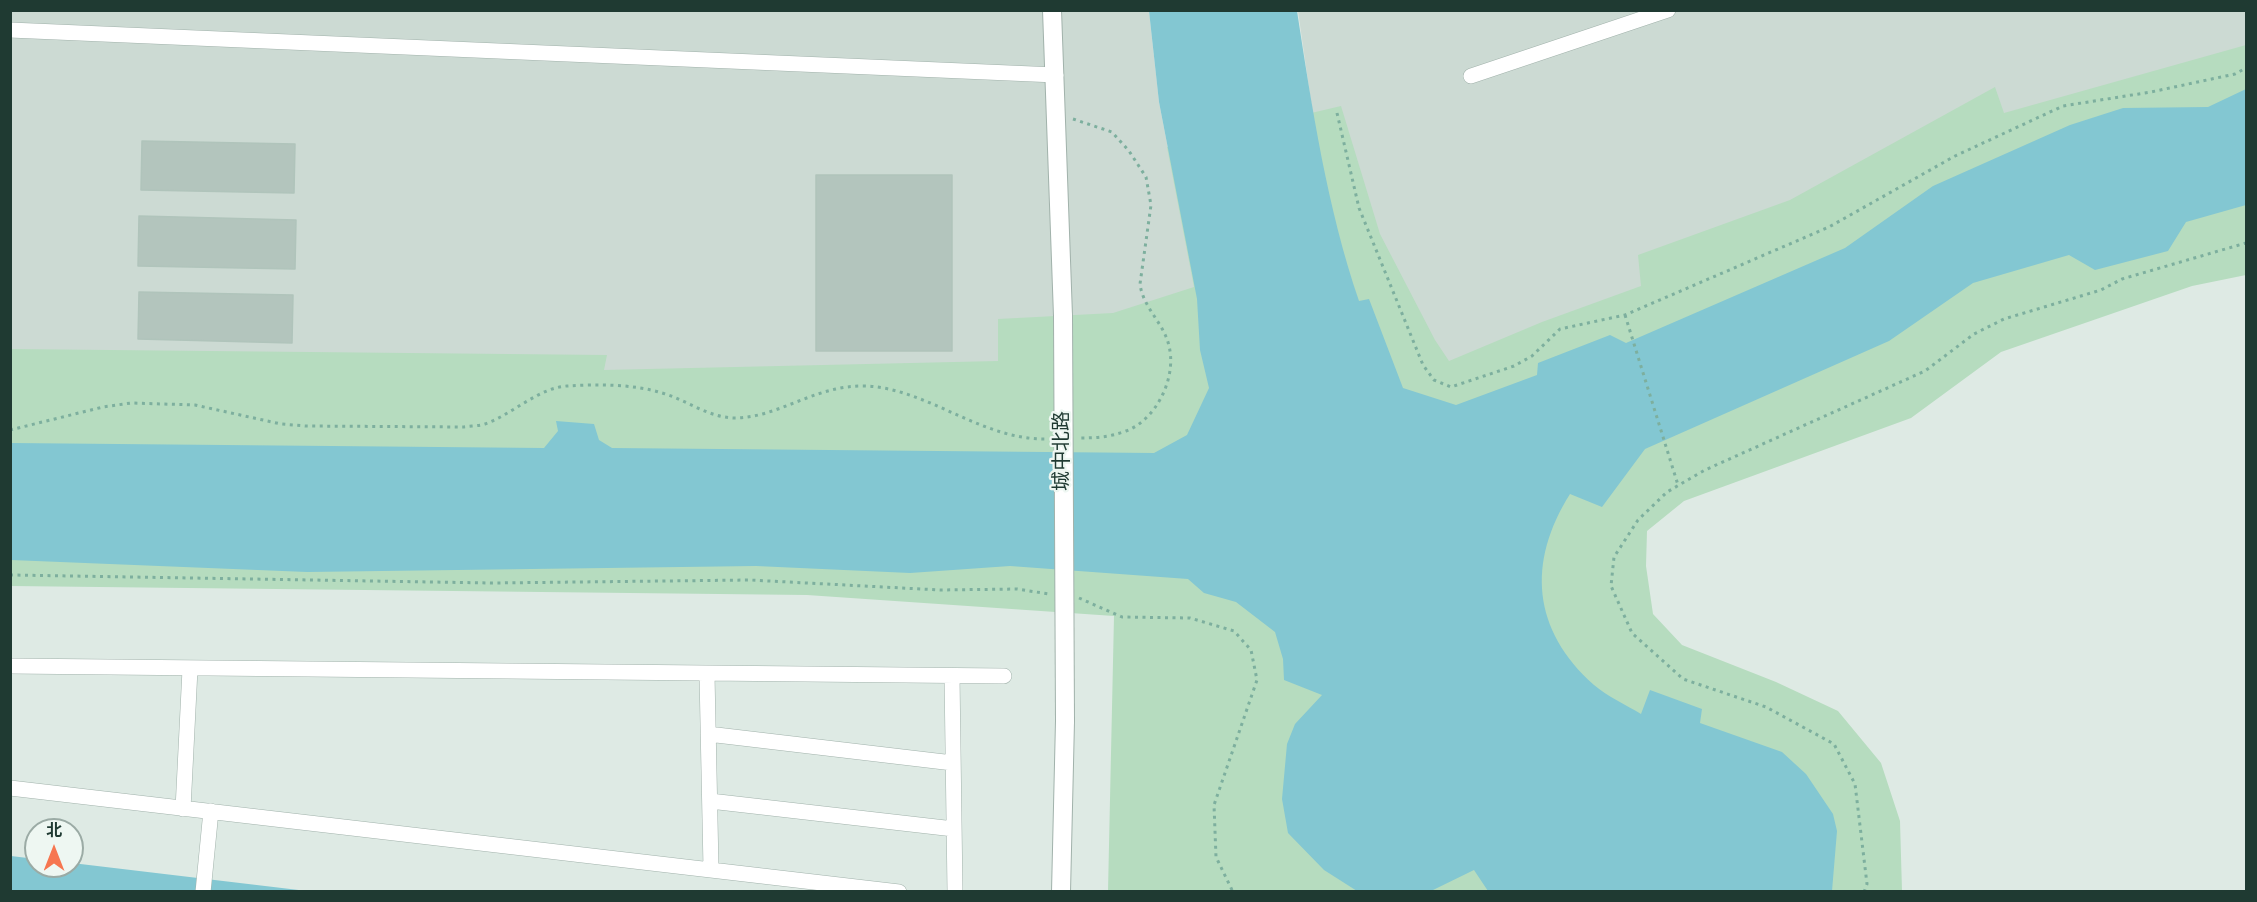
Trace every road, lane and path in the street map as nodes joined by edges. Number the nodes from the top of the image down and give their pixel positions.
1 (1052, 10) edge
2 (1668, 10) edge
3 (10, 30) edge
4 (2247, 68) edge
5 (1056, 75) junction
6 (1471, 76) dead end
7 (1337, 113) dead end
8 (1057, 114) junction
9 (2247, 243) edge
10 (1625, 315) junction
11 (10, 430) edge
12 (1071, 438) dead end
13 (1047, 439) dead end
14 (1678, 485) junction
15 (10, 575) edge
16 (1052, 594) dead end
17 (1075, 598) dead end
18 (10, 666) edge
19 (190, 669) junction
20 (707, 675) junction
21 (952, 676) junction
22 (1004, 676) dead end
23 (708, 734) junction
24 (953, 763) junction
25 (10, 788) edge
26 (710, 801) junction
27 (183, 809) junction
28 (211, 811) junction
29 (954, 829) junction
30 (711, 868) junction
31 (1867, 884) junction
32 (204, 886) edge
33 (899, 891) edge
34 (955, 891) edge
35 (1061, 891) edge
36 (1233, 891) edge
37 (1864, 891) edge
38 (1870, 891) edge

1 - 5 street, 城中北路
2 - 6 street
3 - 5 street
4 - 10 path
5 - 8 street, 城中北路
7 - 10 path
8 - 12 path
8 - 35 street, 城中北路, bridge
9 - 14 path
10 - 14 path
11 - 13 path
14 - 31 path
15 - 16 path
17 - 36 path
18 - 19 street
19 - 20 street
19 - 27 street
20 - 21 street
20 - 23 street
21 - 22 street
21 - 24 street
23 - 24 street
23 - 26 street
24 - 29 street
25 - 27 street
26 - 29 street
26 - 30 street
27 - 28 street
28 - 30 street
28 - 32 street
29 - 34 street
30 - 33 street
31 - 37 path
31 - 38 path

